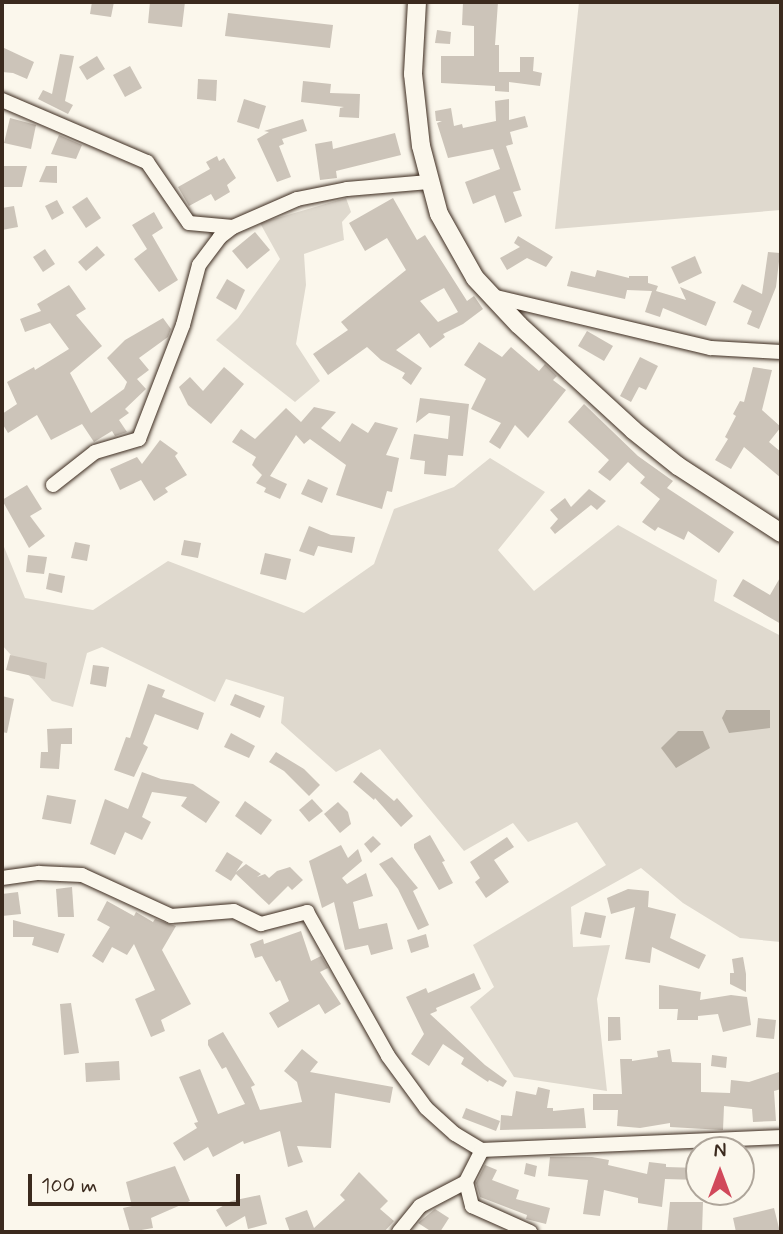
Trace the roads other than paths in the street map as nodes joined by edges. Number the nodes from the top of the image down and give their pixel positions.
1 (417, 2) edge
2 (2, 100) edge
3 (429, 182) junction
4 (233, 227) junction
5 (492, 296) junction
6 (781, 352) edge
7 (53, 485) dead end
8 (781, 533) edge
9 (2, 877) edge
10 (781, 1137) edge
11 (482, 1150) junction
12 (466, 1182) junction
13 (399, 1232) edge
14 (530, 1232) edge

1 - 3 main road
2 - 4 street
3 - 4 street
3 - 5 main road
4 - 7 street
5 - 6 street
5 - 8 main road
9 - 11 street
10 - 11 street
11 - 12 street
12 - 13 street
12 - 14 street

